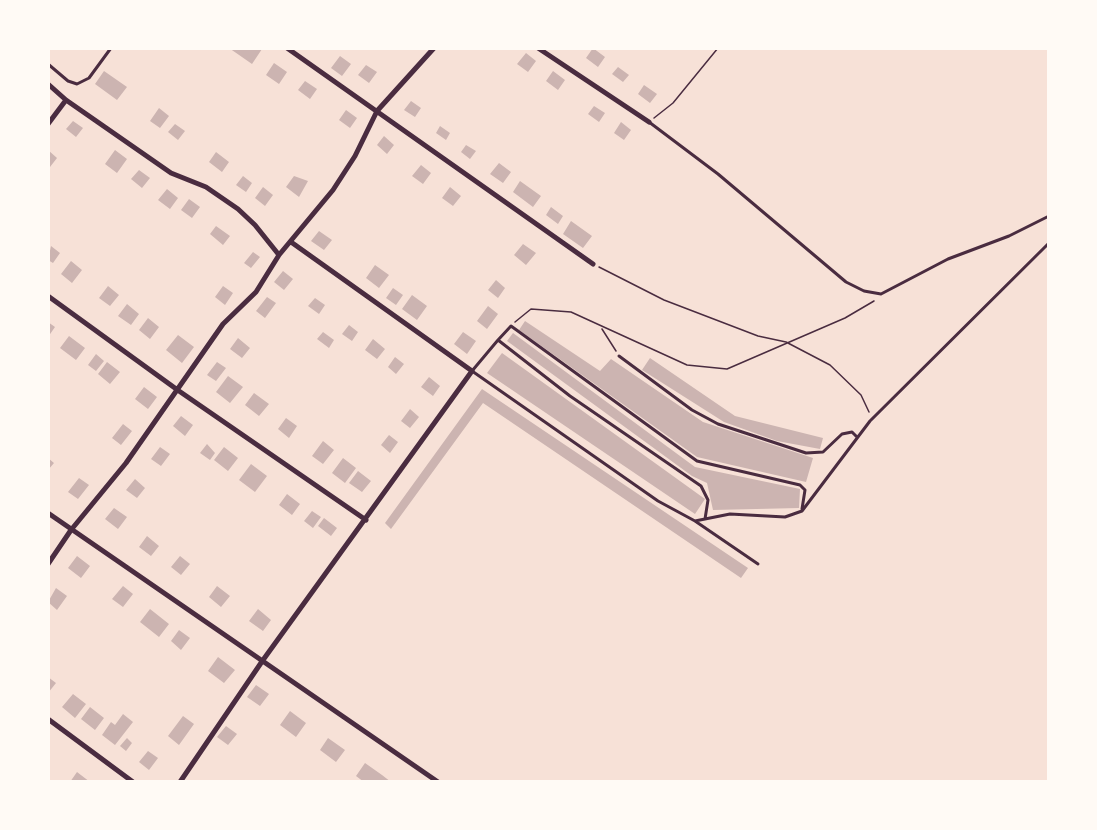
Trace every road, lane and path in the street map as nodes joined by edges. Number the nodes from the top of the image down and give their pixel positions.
1 (111, 48) edge
2 (287, 48) edge
3 (434, 48) edge
4 (538, 48) edge
5 (718, 48) edge
6 (48, 64) edge
7 (48, 84) edge
8 (66, 100) junction
9 (377, 111) junction
10 (649, 122) junction
11 (48, 124) edge
12 (1049, 216) edge
13 (291, 242) junction
14 (1049, 243) edge
15 (279, 255) junction
16 (593, 264) joint
17 (881, 294) junction
18 (48, 296) edge
19 (511, 326) junction
20 (602, 328) junction
21 (498, 340) junction
22 (786, 342) junction
23 (620, 356) joint
24 (472, 371) junction
25 (179, 391) junction
26 (872, 418) junction
27 (858, 436) junction
28 (802, 511) junction
29 (48, 513) edge
30 (705, 519) junction
31 (366, 520) junction
32 (695, 521) junction
33 (71, 530) junction
34 (48, 564) edge
35 (758, 564) dead end
36 (263, 660) junction
37 (48, 719) edge
38 (133, 782) edge
39 (180, 782) edge
40 (438, 782) edge

1 - 6 lane
2 - 9 street
3 - 9 street
4 - 10 street
5 - 10 path
7 - 8 street
8 - 11 street
8 - 15 street
9 - 13 street
9 - 16 street
10 - 17 lane
12 - 17 lane
13 - 15 street
13 - 24 street
14 - 26 lane
15 - 25 street
16 - 22 path
17 - 22 path
18 - 25 street
19 - 20 path
19 - 21 lane
19 - 28 lane
20 - 22 path
20 - 23 path
21 - 24 lane
21 - 30 lane
22 - 26 path
23 - 27 lane
24 - 31 street
24 - 32 lane
25 - 31 street
25 - 33 street
26 - 27 lane
27 - 28 lane
28 - 30 lane
29 - 33 street
30 - 32 lane
31 - 36 street
32 - 35 lane
33 - 34 street
33 - 36 street
36 - 39 street
36 - 40 street
37 - 38 street

